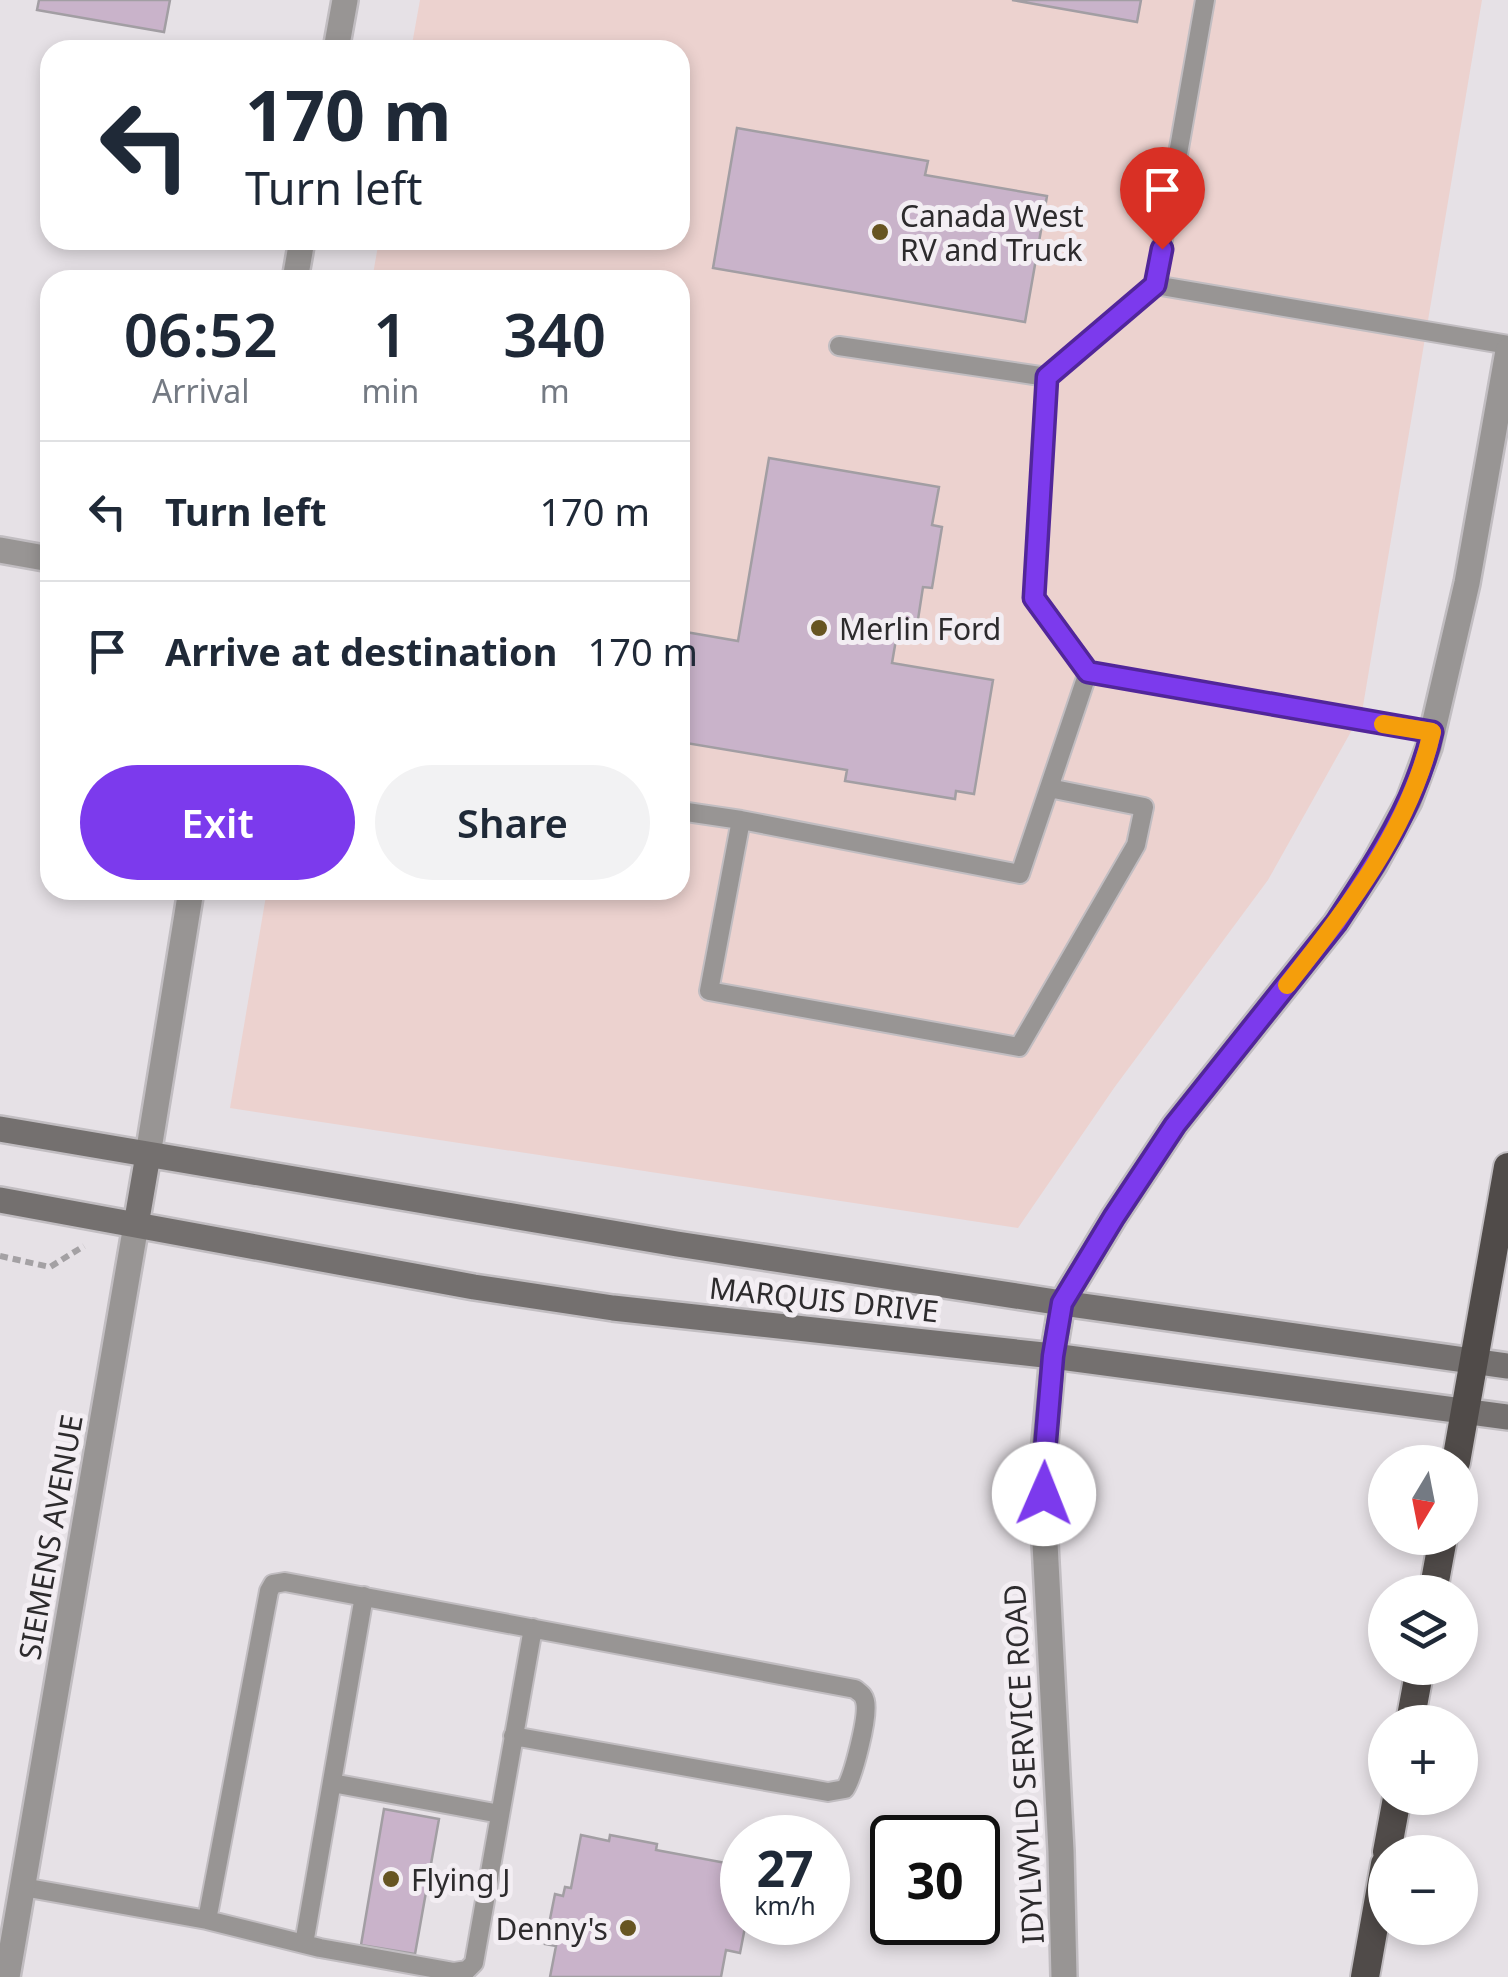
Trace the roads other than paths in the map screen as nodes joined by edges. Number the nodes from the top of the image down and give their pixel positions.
1 (345, 0) edge
2 (1205, 0) edge
3 (338, 40) edge
4 (1155, 285) junction
5 (839, 346) dead end
6 (1508, 348) edge
7 (1047, 377) junction
8 (0, 550) edge
9 (40, 557) edge
10 (1088, 672) junction
11 (1432, 732) junction
12 (1049, 788) junction
13 (690, 812) edge
14 (742, 820) junction
15 (189, 900) edge
16 (0, 1129) edge
17 (148, 1155) junction
18 (1508, 1166) edge
19 (0, 1200) edge
20 (134, 1236) junction
21 (1062, 1303) junction
22 (1053, 1356) junction
23 (1475, 1361) junction
24 (1508, 1366) edge
25 (1466, 1411) junction
26 (1508, 1417) edge
27 (1459, 1445) edge
28 (364, 1596) junction
29 (533, 1628) junction
30 (513, 1736) junction
31 (332, 1783) junction
32 (500, 1814) junction
33 (23, 1887) junction
34 (207, 1920) junction
35 (304, 1944) junction
36 (1371, 1945) edge
37 (7, 1977) edge
38 (1064, 1977) edge
39 (1365, 1977) edge

1 - 3 street
2 - 4 lane
4 - 6 lane
4 - 7 lane
5 - 7 lane
6 - 11 street, IDYLWYLD SERVICE ROAD
7 - 10 lane
8 - 9 street
10 - 11 lane
10 - 12 lane
11 - 21 street, IDYLWYLD SERVICE ROAD
12 - 14 lane
12 - 14 lane
13 - 14 lane
15 - 17 street
16 - 17 main road, MARQUIS DRIVE
17 - 20 main road
17 - 21 main road, MARQUIS DRIVE
18 - 23 highway
19 - 20 main road, MARQUIS DRIVE
20 - 22 main road, MARQUIS DRIVE
20 - 33 street, SIEMENS AVENUE
21 - 22 street, IDYLWYLD SERVICE ROAD
21 - 23 main road, MARQUIS DRIVE
22 - 25 main road, MARQUIS DRIVE
22 - 38 street, IDYLWYLD SERVICE ROAD
23 - 24 main road, MARQUIS DRIVE
23 - 25 highway
25 - 26 main road, MARQUIS DRIVE
25 - 27 highway
28 - 29 lane
28 - 31 lane
28 - 34 lane
29 - 30 lane
29 - 30 lane
30 - 32 lane
31 - 32 lane
31 - 35 lane
32 - 35 lane
33 - 34 lane
33 - 37 street, SIEMENS AVENUE
34 - 35 lane
36 - 39 highway

